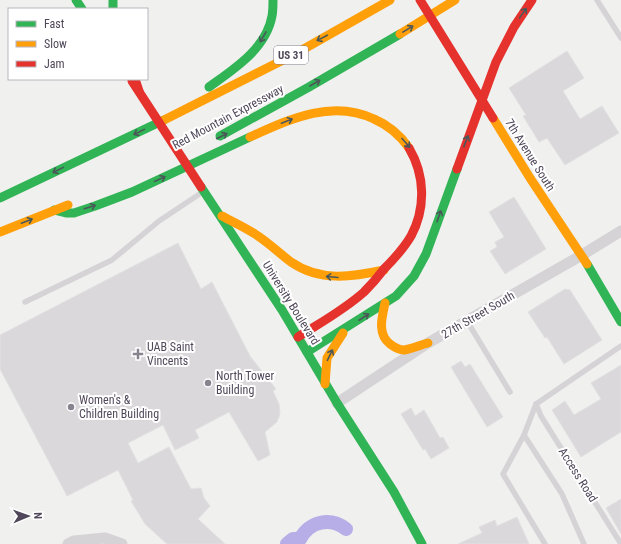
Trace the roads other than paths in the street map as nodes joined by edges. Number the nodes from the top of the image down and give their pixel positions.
1 (273, 0) edge
2 (390, 0) edge
3 (420, 0) edge
4 (455, 0) edge
5 (532, 0) edge
6 (597, 0) edge
7 (621, 38) edge
8 (132, 80) edge
9 (135, 80) edge
10 (139, 91) junction
11 (180, 112) junction
12 (210, 142) dead end
13 (189, 153) dead end
14 (175, 159) dead end
15 (204, 191) junction
16 (0, 198) edge
17 (76, 202) dead end
18 (54, 210) junction
19 (222, 216) junction
20 (621, 230) edge
21 (0, 232) edge
22 (582, 255) junction
23 (384, 270) junction
24 (25, 302) dead end
25 (385, 303) junction
26 (467, 321) junction
27 (621, 322) edge
28 (345, 329) junction
29 (298, 337) junction
30 (428, 343) junction
31 (621, 346) edge
32 (307, 352) junction
33 (325, 384) junction
34 (510, 392) dead end
35 (337, 403) junction
36 (536, 404) junction
37 (524, 435) junction
38 (68, 544) edge
39 (122, 544) edge
40 (422, 544) edge
41 (545, 544) edge
42 (584, 544) edge
43 (620, 544) edge

1 -> 11 main road
2 -> 11 main road, Red Mountain Expressway / US 31
3 - 22 main road, 7th Avenue South
12 -> 4 main road, Red Mountain Expressway
25 -> 5 main road
6 - 7 lane
8 - 10 main road, University Boulevard
9 - 10 main road
10 - 15 main road, University Boulevard
11 -> 16 main road, Red Mountain Expressway / US 31
13 - 14 main road, Red Mountain Expressway
15 - 19 main road, University Boulevard
15 - 24 lane
17 - 18 main road
21 -> 18 main road
18 -> 23 main road
23 -> 19 main road
19 - 29 main road, University Boulevard
20 - 22 street, 27th Street South
22 - 26 street, 27th Street South
22 - 27 main road, 7th Avenue South
23 - 29 main road
28 -> 25 main road
25 - 30 main road
26 - 30 street, 27th Street South
26 - 34 lane
28 - 32 main road
33 -> 28 main road
29 - 32 main road, University Boulevard
30 - 35 street, 27th Street South
31 - 36 lane
32 - 33 main road, University Boulevard
33 - 35 main road, University Boulevard
35 - 40 main road, University Boulevard
36 - 37 lane
36 - 43 lane, Access Road
37 - 41 lane
37 - 42 lane
38 - 39 street

